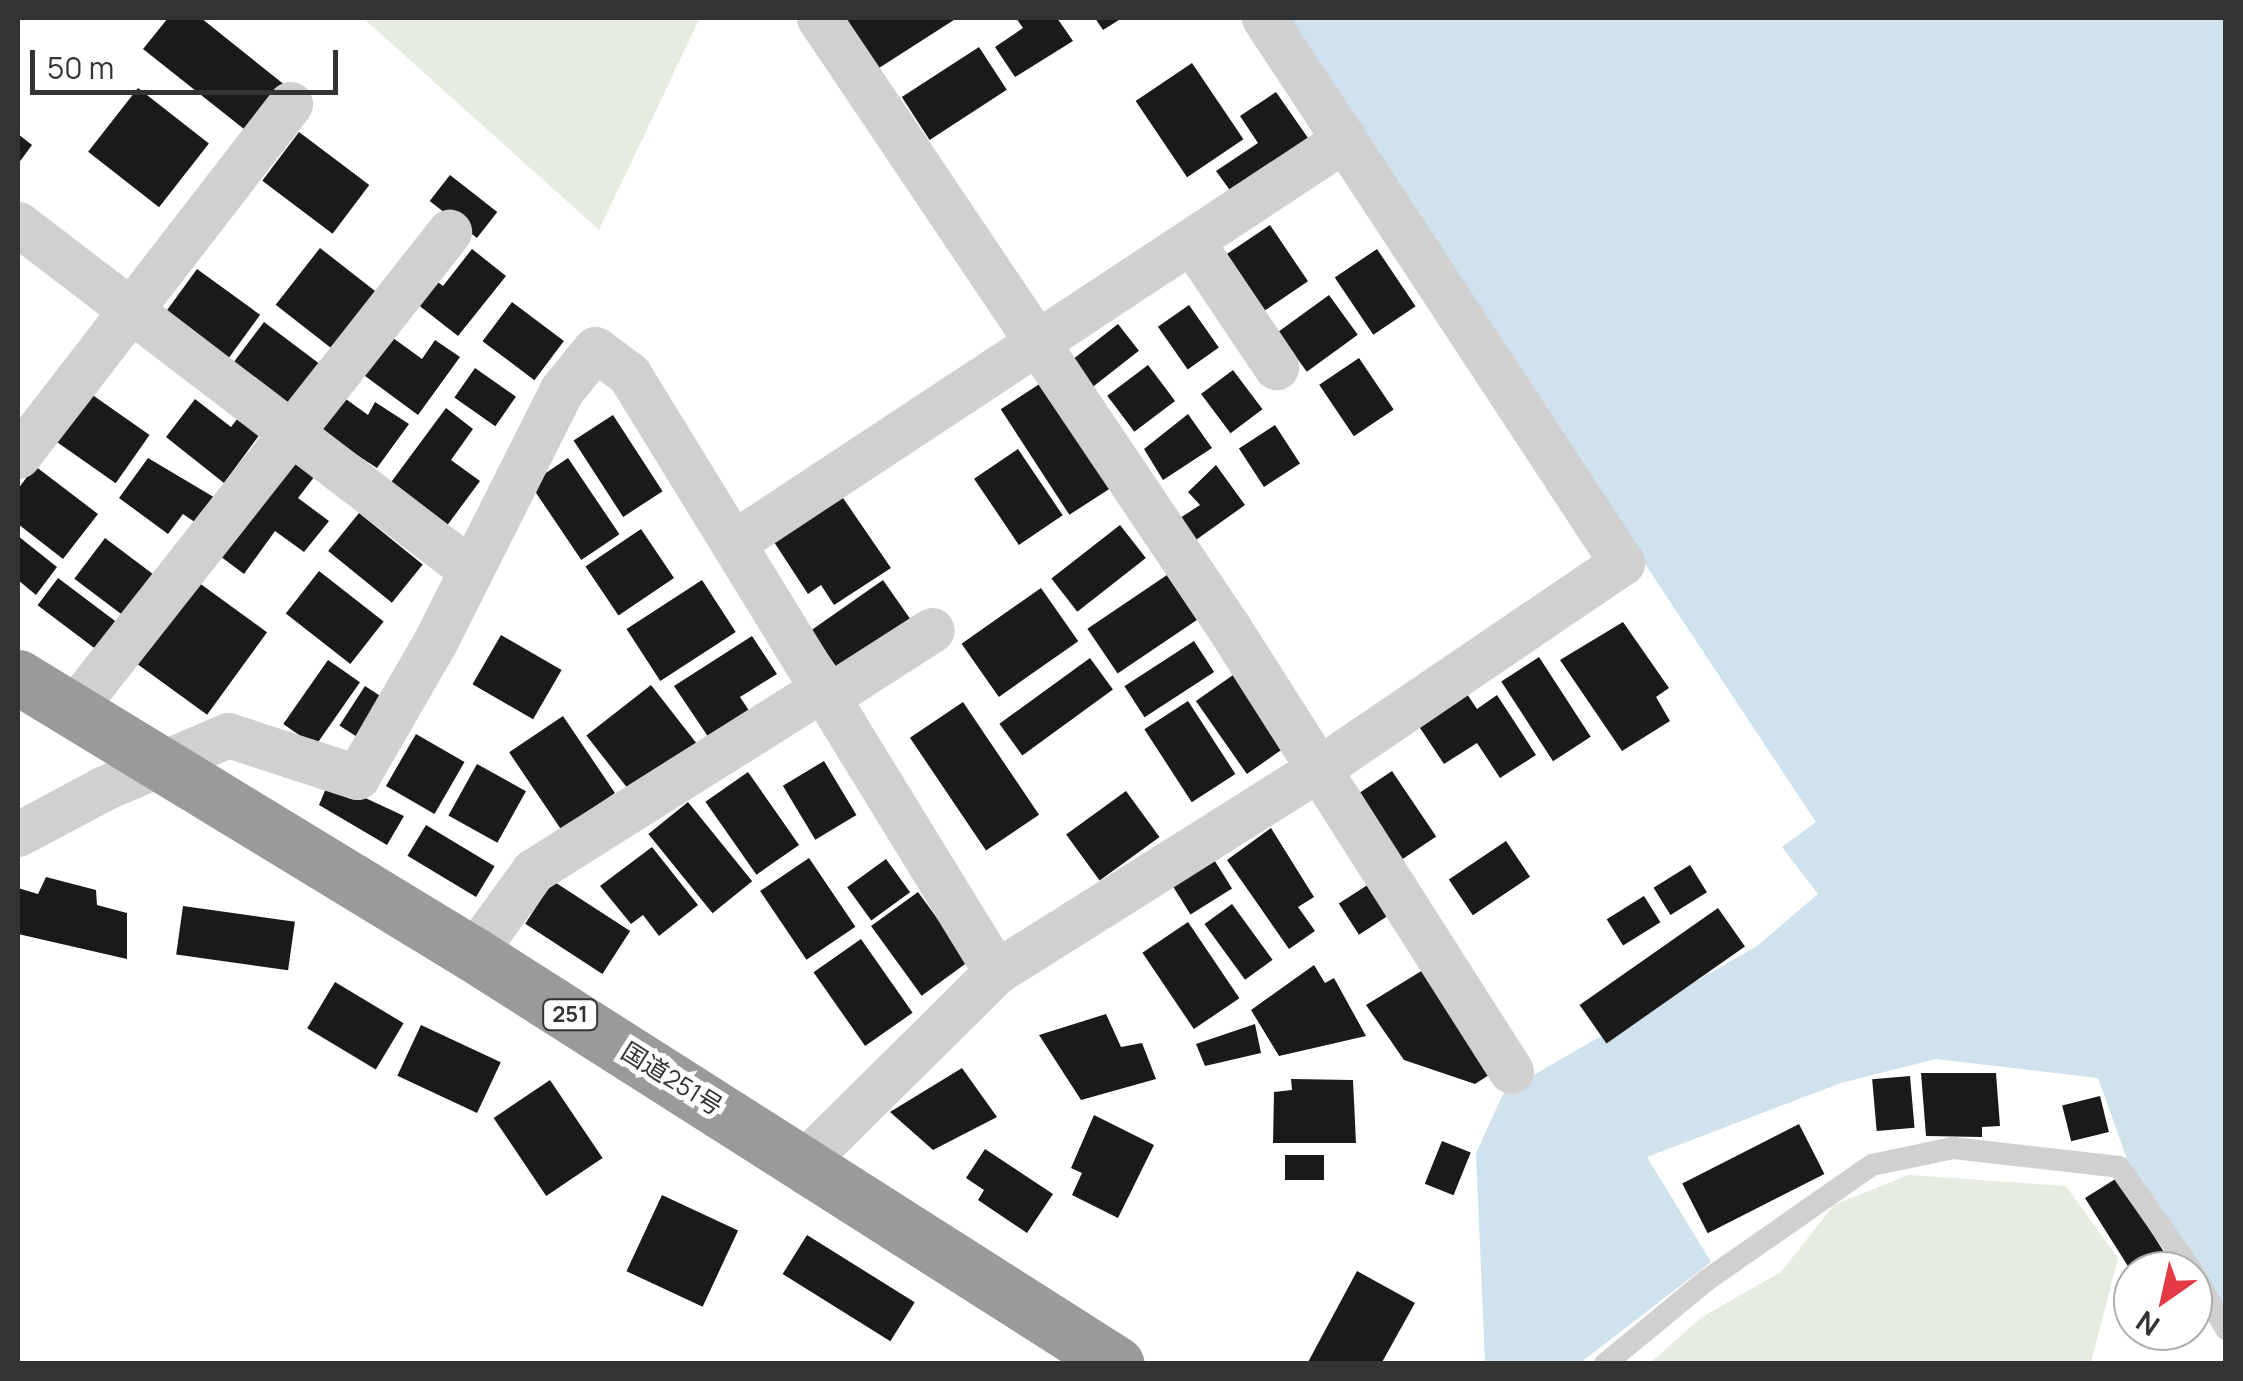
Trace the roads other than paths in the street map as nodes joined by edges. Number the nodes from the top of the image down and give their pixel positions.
1 (819, 18) edge
2 (1264, 18) edge
3 (290, 104) dead end
4 (1344, 140) junction
5 (18, 224) edge
6 (449, 232) dead end
7 (1192, 242) junction
8 (128, 310) junction
9 (1040, 344) junction
10 (1276, 366) dead end
11 (290, 429) junction
12 (18, 456) edge
13 (733, 543) junction
14 (467, 567) junction
15 (932, 630) dead end
16 (18, 677) edge
17 (826, 692) junction
18 (72, 710) junction
19 (160, 762) junction
20 (1317, 770) junction
21 (18, 834) edge
22 (473, 954) junction
23 (996, 972) junction
24 (1511, 1071) dead end
25 (804, 1162) junction
26 (2177, 1251) edge
27 (2213, 1307) edge
28 (2226, 1329) edge
29 (1118, 1364) edge
30 (1604, 1364) edge

1 - 9 street
2 - 4 street
3 - 8 street
4 - 7 street
4 - 20 street
5 - 8 street
6 - 11 street
7 - 9 street
7 - 10 street
8 - 11 street
8 - 12 street
9 - 13 street
9 - 20 street
11 - 14 street
11 - 18 street
13 - 14 street
13 - 17 street
14 - 19 street
15 - 17 street
16 - 18 highway, 国道251号 / 251
17 - 22 street
17 - 23 street
18 - 19 highway, 国道251号 / 251
19 - 21 street
19 - 22 highway, 国道251号 / 251
20 - 23 street
20 - 24 street
22 - 25 highway, 国道251号 / 251
23 - 25 street
25 - 29 highway, 国道251号 / 251
26 - 30 lane
27 - 28 lane

